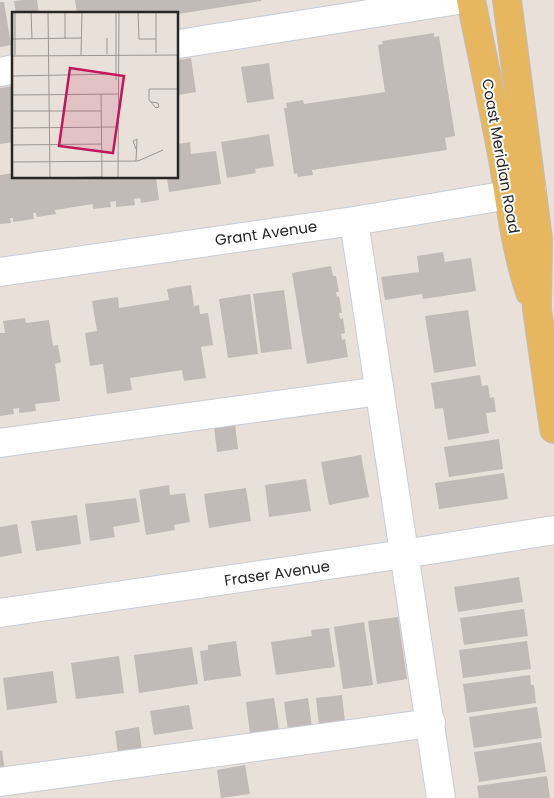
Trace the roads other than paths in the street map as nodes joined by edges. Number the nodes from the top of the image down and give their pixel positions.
1 (458, 0) edge
2 (471, 0) edge
3 (507, 0) edge
4 (179, 44) edge
5 (520, 193) junction
6 (354, 221) junction
7 (0, 272) edge
8 (380, 391) junction
9 (554, 429) edge
10 (0, 443) edge
11 (554, 530) edge
12 (404, 554) junction
13 (0, 613) edge
14 (431, 723) junction
15 (0, 782) edge
16 (441, 798) edge

1 - 4 street
2 - 5 main road, Coast Meridian Road
3 - 5 main road, Coast Meridian Road
5 - 6 street, Grant Avenue
5 - 9 main road, Coast Meridian Road
6 - 7 street, Grant Avenue
6 - 8 street
8 - 10 street
8 - 12 street
11 - 12 street, Fraser Avenue
12 - 13 street, Fraser Avenue
12 - 14 street
14 - 15 street
14 - 16 street

